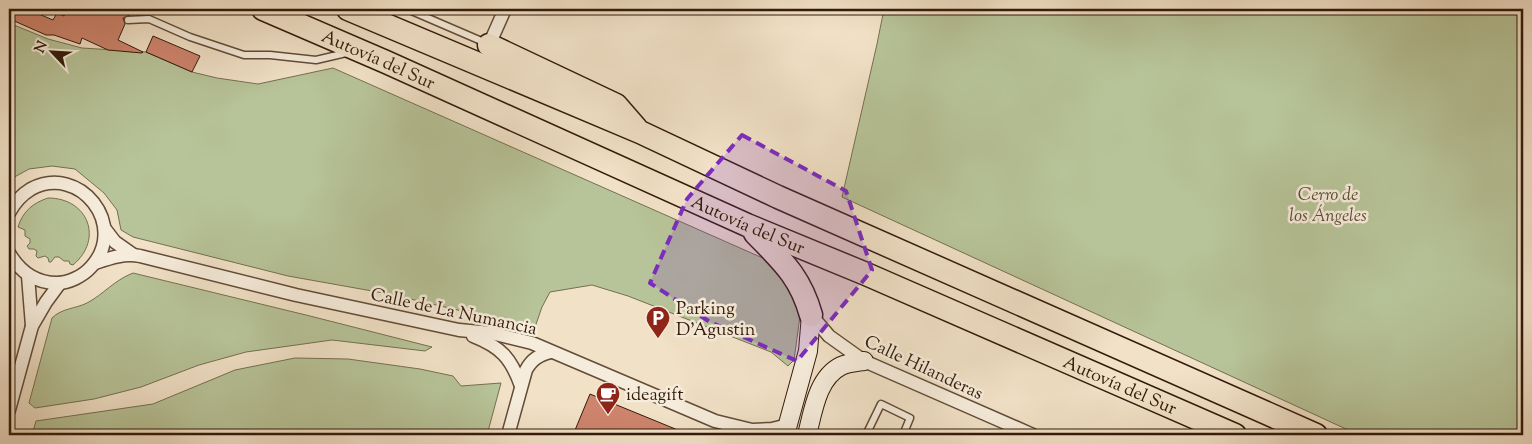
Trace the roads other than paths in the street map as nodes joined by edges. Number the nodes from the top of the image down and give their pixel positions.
1 (263, 9) edge
2 (348, 9) edge
3 (407, 9) edge
4 (505, 9) edge
5 (128, 20) dead end
6 (489, 45) junction
7 (358, 50) junction
8 (640, 132) junction
9 (10, 209) edge
10 (747, 225) junction
11 (105, 230) junction
12 (9, 253) edge
13 (132, 254) junction
14 (95, 263) junction
15 (28, 276) junction
16 (60, 283) junction
17 (811, 315) junction
18 (32, 326) junction
19 (459, 330) junction
20 (551, 352) junction
21 (864, 361) junction
22 (521, 386) junction
23 (9, 410) edge
24 (786, 430) edge
25 (508, 435) edge
26 (806, 435) edge
27 (866, 435) edge
28 (903, 435) edge
29 (1033, 435) edge
30 (1235, 435) edge
31 (1316, 435) edge

1 - 7 highway, Autovía del Sur
2 - 8 highway, Autovía del Sur
3 - 6 lane
4 - 6 street
5 - 7 lane
6 - 8 highway
7 - 10 highway, Autovía del Sur
8 - 31 highway, Autovía del Sur
9 - 11 street
10 - 17 highway
10 - 30 highway, Autovía del Sur
11 - 13 street, Calle de La Numancia
11 - 14 street
12 - 15 street
13 - 14 street, Calle de La Numancia
13 - 19 street, Calle de La Numancia
14 - 16 street
15 - 16 street
15 - 18 street
16 - 18 street
17 - 21 street, Calle Hilanderas
17 - 24 street
18 - 23 street
19 - 20 street, Calle de La Numancia
19 - 22 street
20 - 22 street
20 - 24 street, Calle de La Numancia
21 - 26 street
21 - 29 street, Calle Hilanderas
22 - 25 street
24 - 26 street
27 - 28 lane

